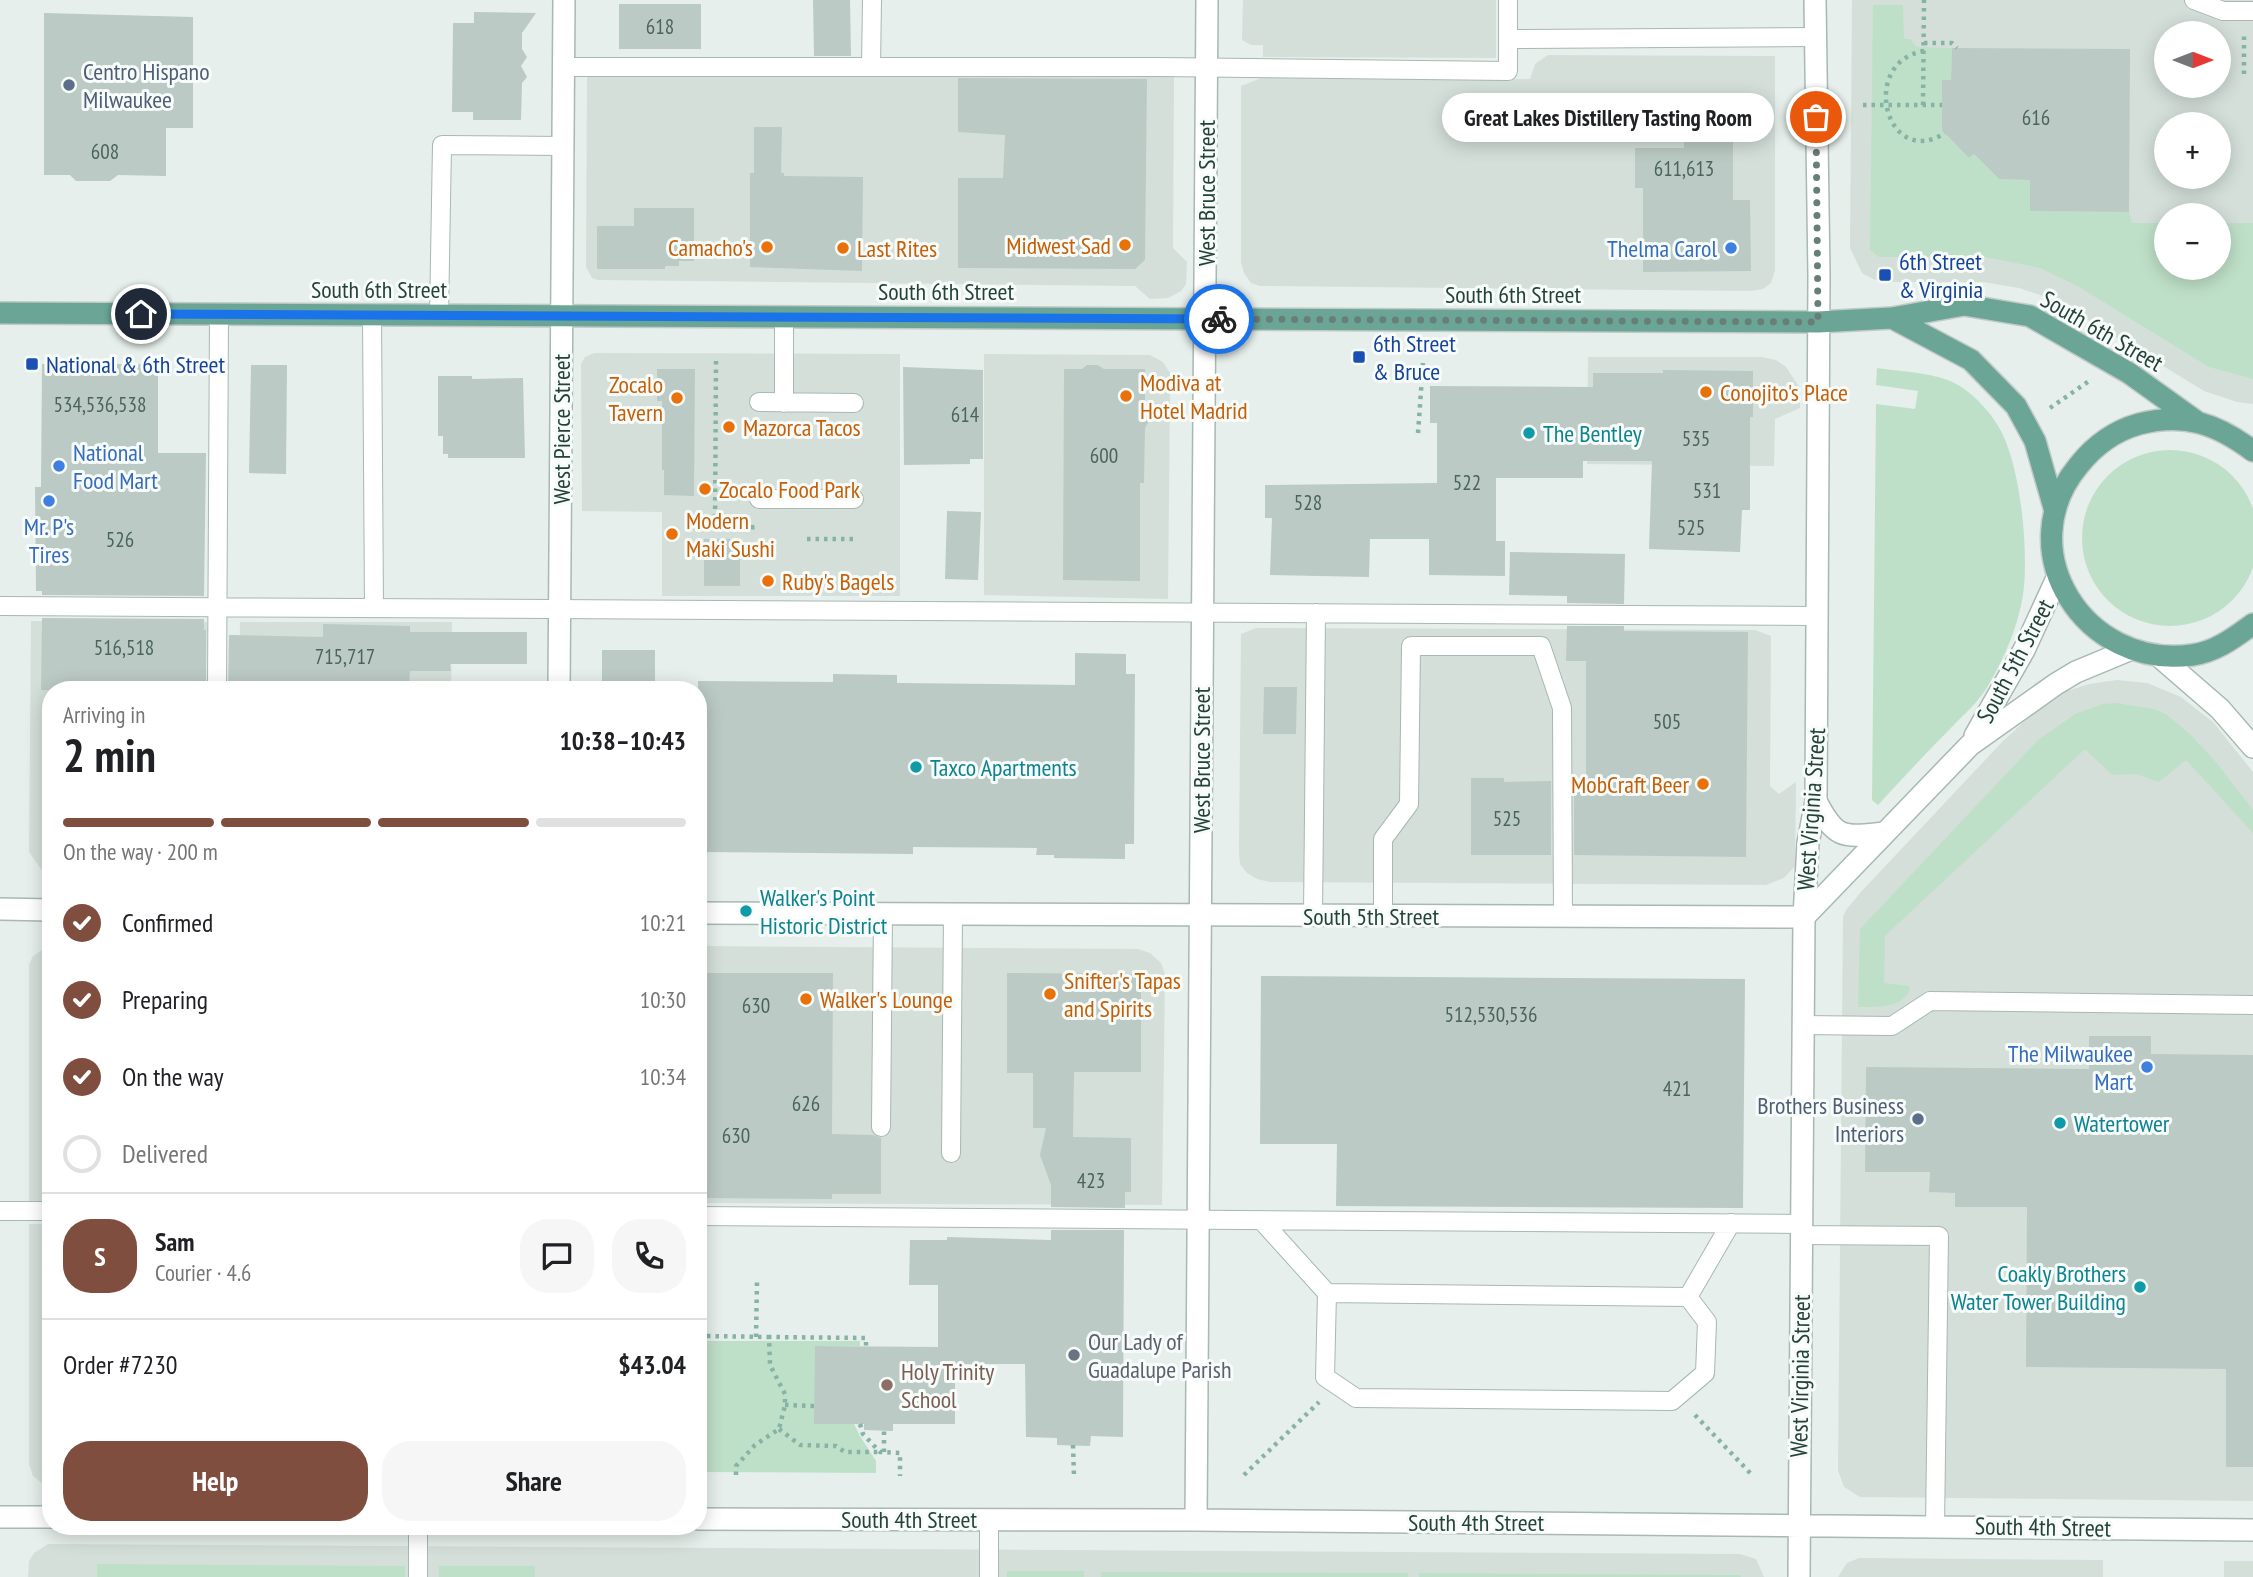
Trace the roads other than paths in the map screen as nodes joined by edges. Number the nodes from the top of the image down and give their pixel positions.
1 (564, 0) edge
2 (872, 0) edge
3 (1207, 0) edge
4 (1508, 0) edge
5 (1815, 0) edge
6 (2194, 0) edge
7 (2249, 10) edge
8 (1815, 37) junction
9 (1508, 40) junction
10 (564, 67) junction
11 (872, 67) junction
12 (1207, 68) junction
13 (563, 146) junction
14 (0, 313) edge
15 (219, 314) junction
16 (372, 315) junction
17 (439, 316) junction
18 (562, 316) junction
19 (784, 317) junction
20 (1892, 318) junction
21 (1205, 319) junction
22 (1818, 322) junction
23 (759, 402) dead end
24 (784, 403) junction
25 (854, 403) dead end
26 (2196, 421) junction
27 (2226, 432) junction
28 (2253, 438) edge
29 (2253, 452) edge
30 (759, 499) road end
31 (854, 499) dead end
32 (2054, 512) junction
33 (2058, 576) junction
34 (0, 606) edge
35 (217, 607) junction
36 (374, 608) junction
37 (560, 609) junction
38 (1202, 612) junction
39 (1316, 613) junction
40 (1817, 616) junction
41 (2253, 624) edge
42 (2129, 650) junction
43 (2160, 657) junction
44 (217, 681) edge
45 (559, 681) edge
46 (1970, 745) junction
47 (2253, 747) edge
48 (1816, 801) junction
49 (1884, 833) junction
50 (0, 909) edge
51 (42, 910) edge
52 (707, 912) edge
53 (883, 914) junction
54 (953, 914) junction
55 (1200, 915) junction
56 (1313, 915) junction
57 (1383, 916) junction
58 (1563, 916) junction
59 (1804, 917) junction
60 (2253, 1004) edge
61 (1803, 1025) junction
62 (881, 1128) dead end
63 (951, 1153) dead end
64 (0, 1211) edge
65 (42, 1211) edge
66 (707, 1216) edge
67 (1198, 1219) junction
68 (1261, 1220) junction
69 (1731, 1223) junction
70 (1802, 1229) junction
71 (1326, 1293) junction
72 (1688, 1297) junction
73 (0, 1517) edge
74 (42, 1517) edge
75 (707, 1519) edge
76 (989, 1520) junction
77 (1196, 1520) junction
78 (1799, 1525) junction
79 (1935, 1526) junction
80 (2253, 1530) edge
81 (418, 1535) edge
82 (418, 1577) edge
83 (989, 1577) edge
84 (1799, 1577) edge

1 - 10 street, West Pierce Street
2 - 11 lane
3 - 12 street, West Bruce Street
4 - 9 lane
5 - 8 street, West Virginia Street
6 - 7 lane
8 - 9 lane
8 - 22 street, West Virginia Street
9 - 12 lane
10 - 11 lane
10 - 13 street, West Pierce Street
11 - 12 lane
12 - 21 street, West Bruce Street
13 - 17 lane
13 - 18 street, West Pierce Street
14 - 15 main road, South 6th Street
15 - 16 main road, South 6th Street
15 - 35 lane
16 - 17 main road, South 6th Street
16 - 36 lane
17 - 18 main road, South 6th Street
18 - 19 main road, South 6th Street
18 - 37 street, West Pierce Street
19 - 21 main road, South 6th Street
19 - 24 lane
20 - 22 main road, South 6th Street
20 - 26 main road, South 6th Street
20 - 32 main road
21 - 22 main road, South 6th Street
21 - 38 street, West Bruce Street
22 - 40 street, West Virginia Street
23 - 24 lane
24 - 25 lane
26 - 27 main road
26 - 32 main road
27 - 28 main road
27 - 29 main road
30 - 31 lane
32 - 33 main road
33 - 42 main road
33 - 46 street, South 5th Street
34 - 35 lane
35 - 36 lane
35 - 44 lane
36 - 37 lane
37 - 38 lane
37 - 45 street, West Pierce Street
38 - 39 lane
38 - 55 street, West Bruce Street
39 - 40 lane
39 - 56 lane
40 - 48 street, West Virginia Street
41 - 43 main road
42 - 43 main road
42 - 46 street, South 5th Street
43 - 47 street
46 - 49 street, South 5th Street
48 - 49 street
48 - 59 street, West Virginia Street
49 - 59 street, South 5th Street
50 - 51 street
52 - 53 street, South 5th Street
53 - 54 street, South 5th Street
53 - 62 lane
54 - 55 street, South 5th Street
54 - 63 lane
55 - 56 street, South 5th Street
55 - 67 street, West Bruce Street
56 - 57 street, South 5th Street
57 - 58 street, South 5th Street
57 - 58 lane
58 - 59 street, South 5th Street
59 - 61 street, West Virginia Street
60 - 61 lane
61 - 70 street, West Virginia Street
64 - 65 lane
66 - 67 lane
67 - 68 lane
67 - 77 street, West Bruce Street
68 - 69 lane
68 - 71 lane
69 - 70 lane
69 - 72 lane
70 - 78 street, West Virginia Street
70 - 79 lane
71 - 72 lane
71 - 72 lane
73 - 74 street
75 - 76 street, South 4th Street
76 - 77 street, South 4th Street
76 - 83 lane
77 - 78 street, South 4th Street
78 - 79 street, South 4th Street
78 - 84 street, West Virginia Street
79 - 80 street, South 4th Street
81 - 82 lane

